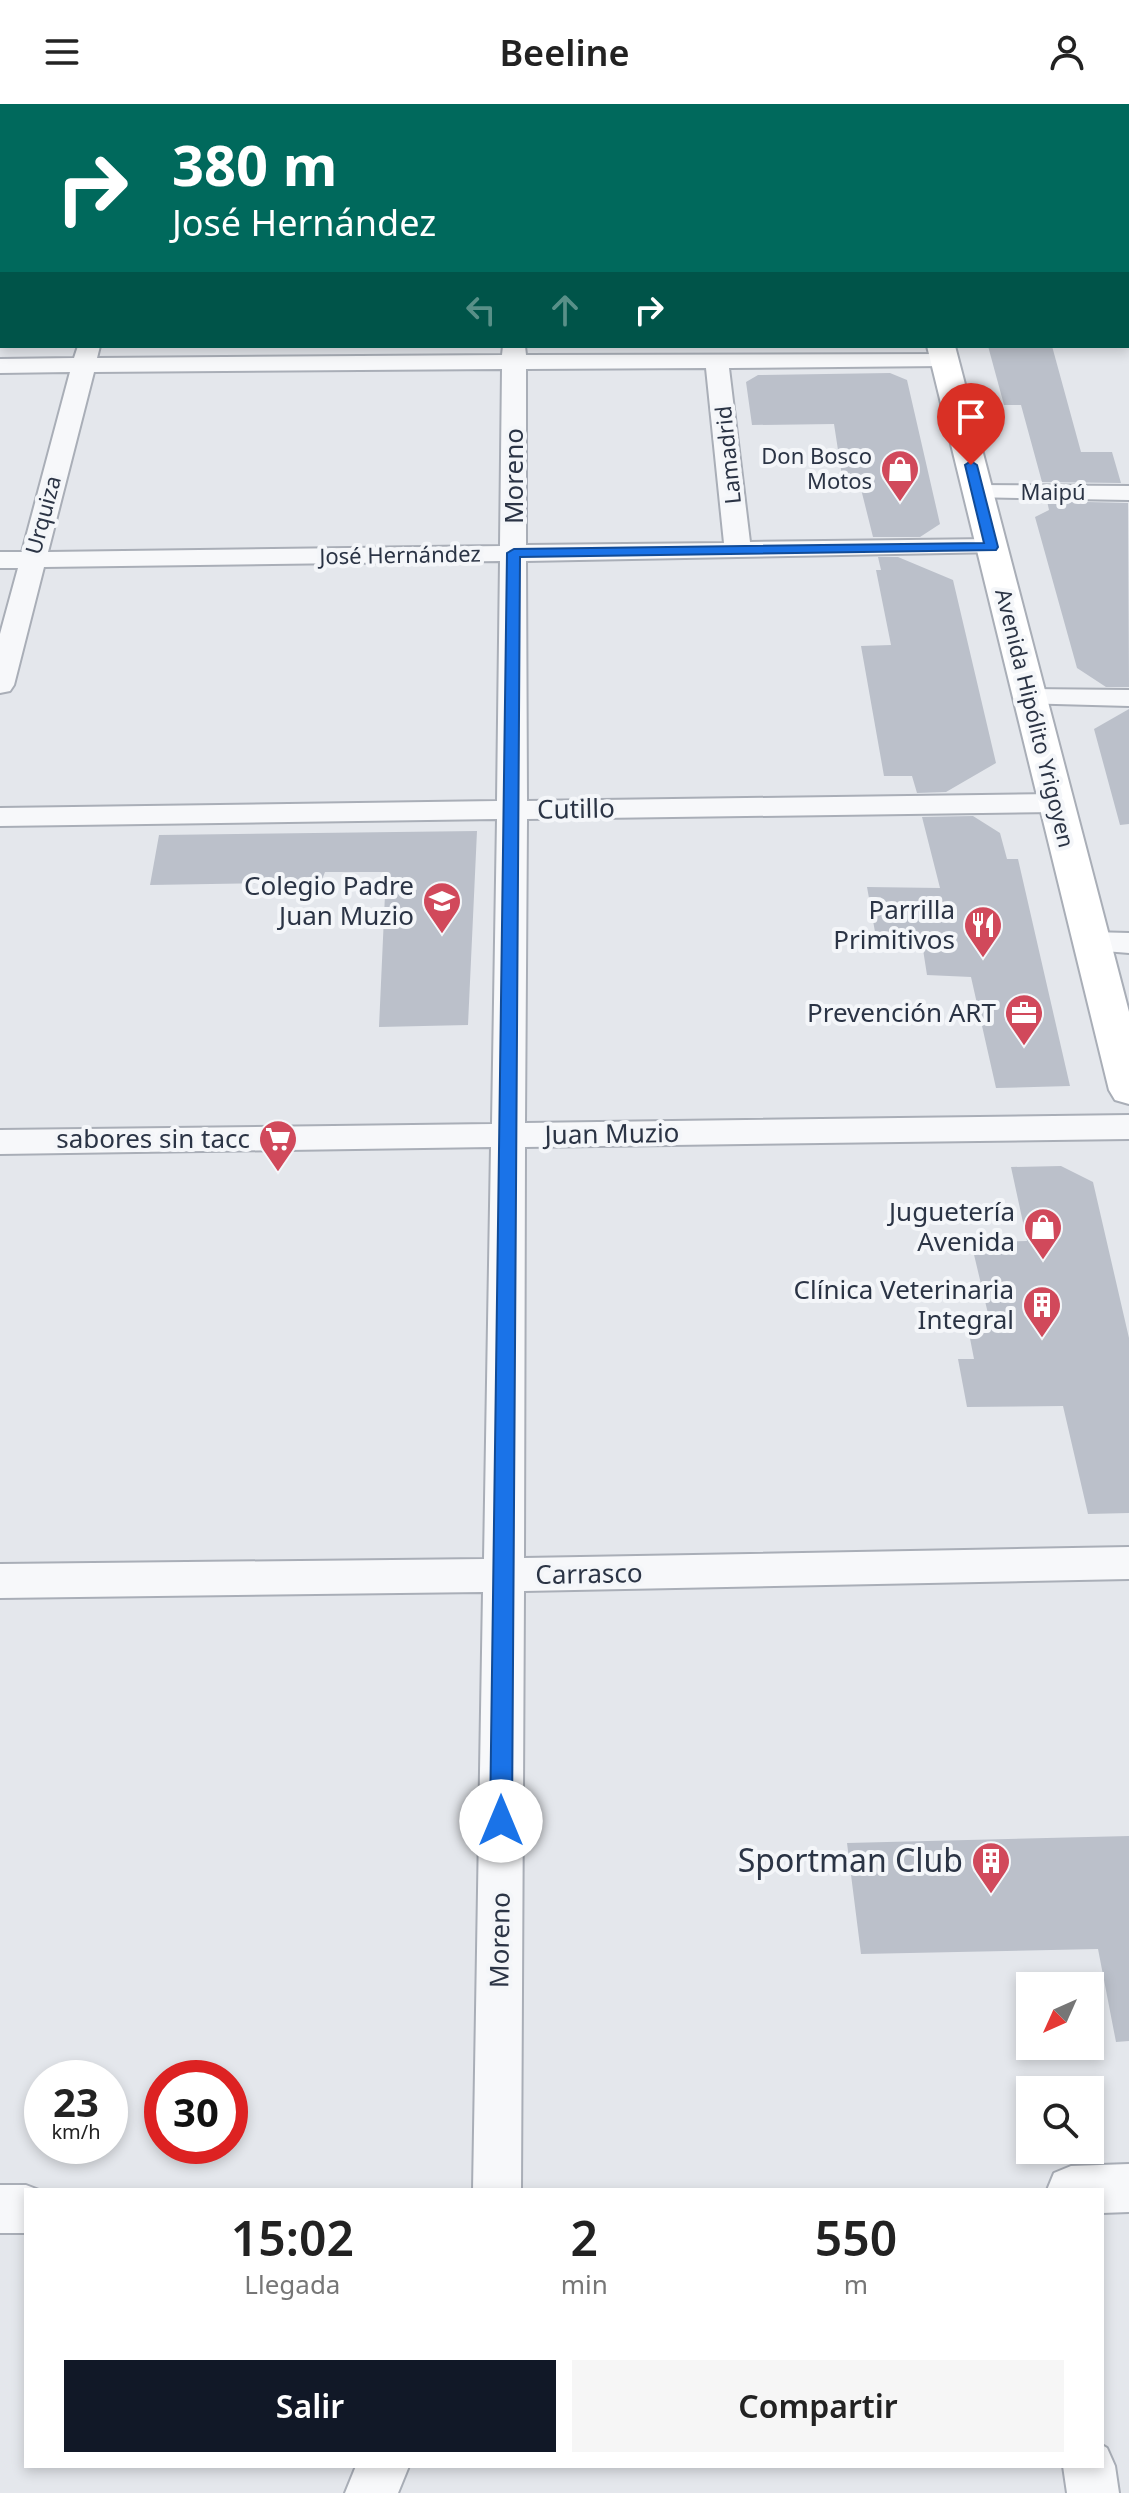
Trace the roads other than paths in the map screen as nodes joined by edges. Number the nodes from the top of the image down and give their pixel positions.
1 (942, 352) edge
2 (514, 354) edge
3 (87, 356) edge
4 (717, 360) junction
5 (0, 366) edge
6 (978, 492) junction
7 (1129, 493) edge
8 (992, 547) junction
9 (738, 550) junction
10 (514, 553) junction
11 (0, 560) edge
12 (31, 560) junction
13 (0, 685) edge
14 (1029, 697) junction
15 (1129, 698) edge
16 (1056, 803) junction
17 (512, 810) junction
18 (0, 817) edge
19 (1091, 942) junction
20 (1129, 943) edge
21 (1129, 1090) edge
22 (1129, 1127) edge
23 (509, 1136) junction
24 (0, 1142) edge
25 (1129, 1563) edge
26 (504, 1575) junction
27 (0, 1581) edge
28 (497, 2188) edge
29 (1129, 2188) edge
30 (1104, 2189) edge
31 (0, 2209) edge
32 (24, 2209) edge
33 (382, 2468) edge
34 (1089, 2468) edge
35 (371, 2493) edge
36 (1093, 2493) edge

1 - 4 street
1 - 6 main road, Avenida Hipólito Yrigoyen
2 - 3 street
2 - 4 street
2 - 10 street, Moreno
3 - 5 street
3 - 12 street, Urquiza
4 - 9 street, Lamadrid
6 - 7 street, Maipú
6 - 8 main road, Avenida Hipólito Yrigoyen
8 - 9 street, José Hernández
8 - 14 main road, Avenida Hipólito Yrigoyen
9 - 10 street, José Hernández
10 - 12 street, José Hernández
10 - 17 street, Moreno
11 - 12 street, José Hernández
12 - 13 street, Urquiza
14 - 15 street
14 - 16 main road, Avenida Hipólito Yrigoyen
16 - 17 street, Cutillo
16 - 19 main road, Avenida Hipólito Yrigoyen
17 - 18 street, Cutillo
17 - 23 street, Moreno
19 - 20 street
19 - 21 main road, Avenida Hipólito Yrigoyen
22 - 23 street, Juan Muzio
23 - 24 street, Juan Muzio
23 - 26 street, Moreno
25 - 26 street, Carrasco
26 - 27 street, Carrasco
26 - 28 street, Moreno
29 - 30 street
31 - 32 street
33 - 35 street
34 - 36 street

